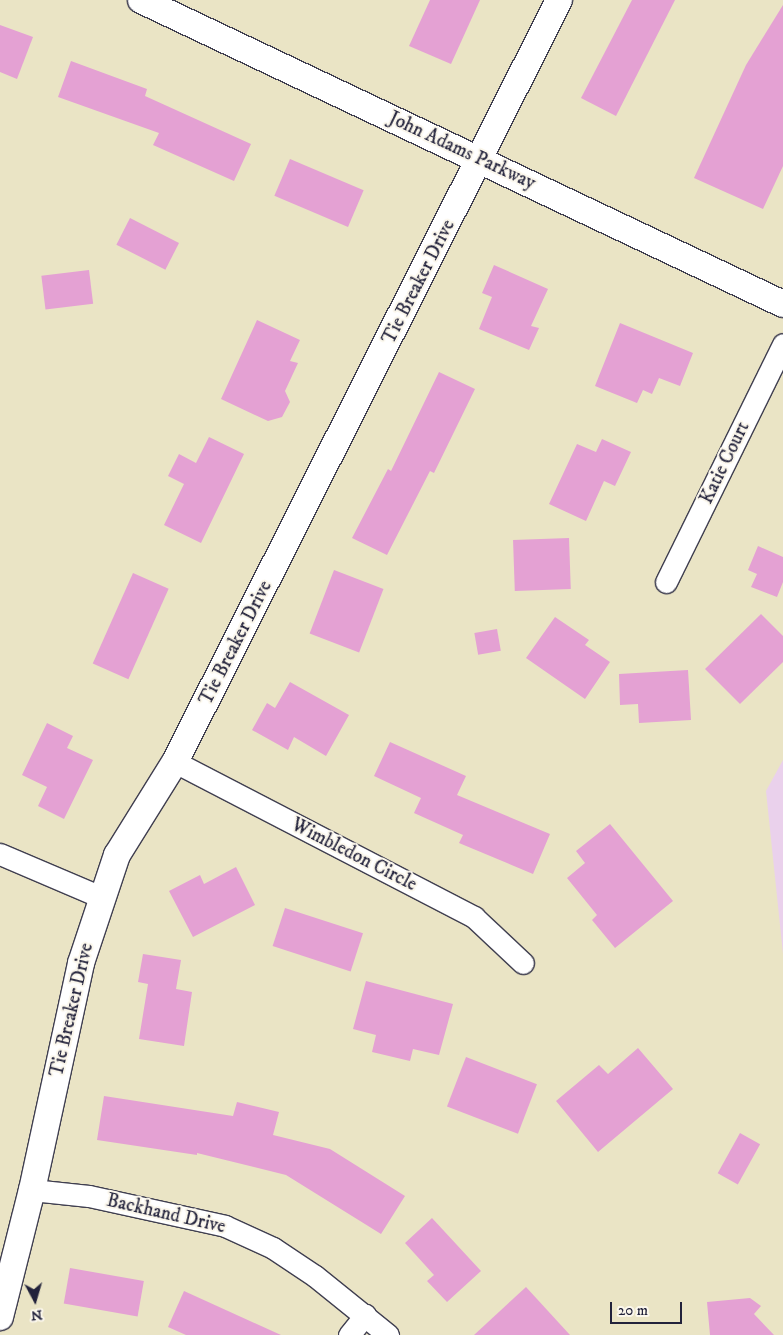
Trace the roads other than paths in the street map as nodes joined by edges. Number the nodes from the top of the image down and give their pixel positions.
1 (141, 0) edge
2 (559, 0) edge
3 (172, 7) edge
4 (481, 159) junction
5 (783, 304) edge
6 (783, 344) edge
7 (666, 582) dead end
8 (175, 762) junction
9 (0, 854) edge
10 (101, 897) junction
11 (523, 962) dead end
12 (32, 1190) junction
13 (365, 1315) junction
14 (0, 1317) edge
15 (349, 1335) edge
16 (388, 1335) edge

1 - 3 street, John Adams Parkway
2 - 4 street, Tie Breaker Drive
3 - 4 street, John Adams Parkway
4 - 5 street, John Adams Parkway
4 - 8 street, Tie Breaker Drive
6 - 7 street, Katie Court
8 - 10 street, Tie Breaker Drive
8 - 11 street, Wimbledon Circle
9 - 10 street
10 - 12 street, Tie Breaker Drive
12 - 13 street, Backhand Drive
12 - 14 street, Tie Breaker Drive
13 - 15 street
13 - 16 street, Backhand Drive

